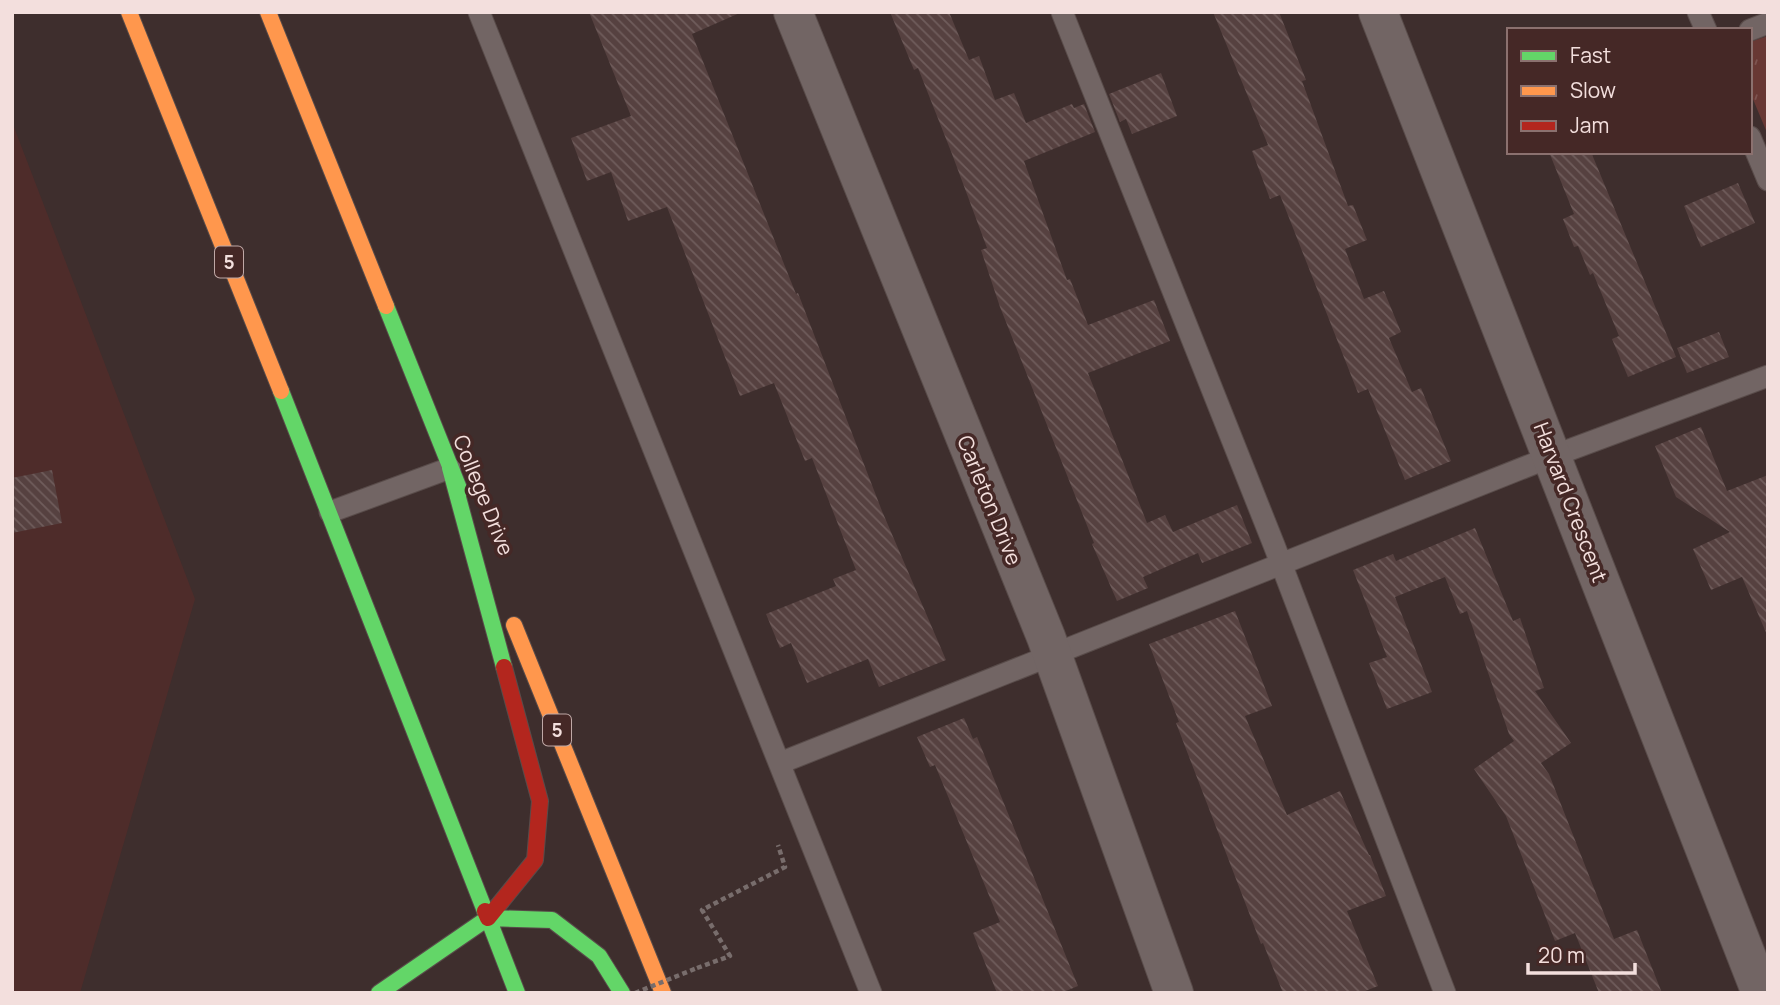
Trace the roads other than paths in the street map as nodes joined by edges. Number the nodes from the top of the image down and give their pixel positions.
1 (129, 12) edge
2 (268, 12) edge
3 (480, 12) edge
4 (793, 12) edge
5 (1062, 12) edge
6 (1378, 12) edge
7 (1698, 12) edge
8 (1705, 28) edge
9 (1752, 142) edge
10 (1768, 180) edge
11 (1768, 376) edge
12 (1553, 456) junction
13 (450, 468) junction
14 (330, 512) junction
15 (1281, 564) junction
16 (1052, 654) junction
17 (780, 763) junction
18 (488, 918) junction
19 (379, 993) edge
20 (517, 993) edge
21 (622, 993) edge
22 (663, 993) edge
23 (872, 993) edge
24 (1174, 993) edge
25 (1445, 993) edge
26 (1762, 993) edge

1 - 14 main road, 5
2 - 13 main road, College Drive / 5
3 - 17 lane
4 - 16 street, Carleton Drive
5 - 15 lane
6 - 12 street, Harvard Crescent
7 - 8 lane
9 - 10 lane
11 - 12 lane
12 - 15 lane
12 - 26 street, Harvard Crescent
13 - 14 lane
13 - 18 main road
13 - 22 main road, College Drive / 5
14 - 18 main road, 5
15 - 16 lane
15 - 25 lane
16 - 17 lane
16 - 24 street, Carleton Drive
17 - 23 lane
18 - 19 main road
18 - 20 main road, 5
18 - 21 main road

